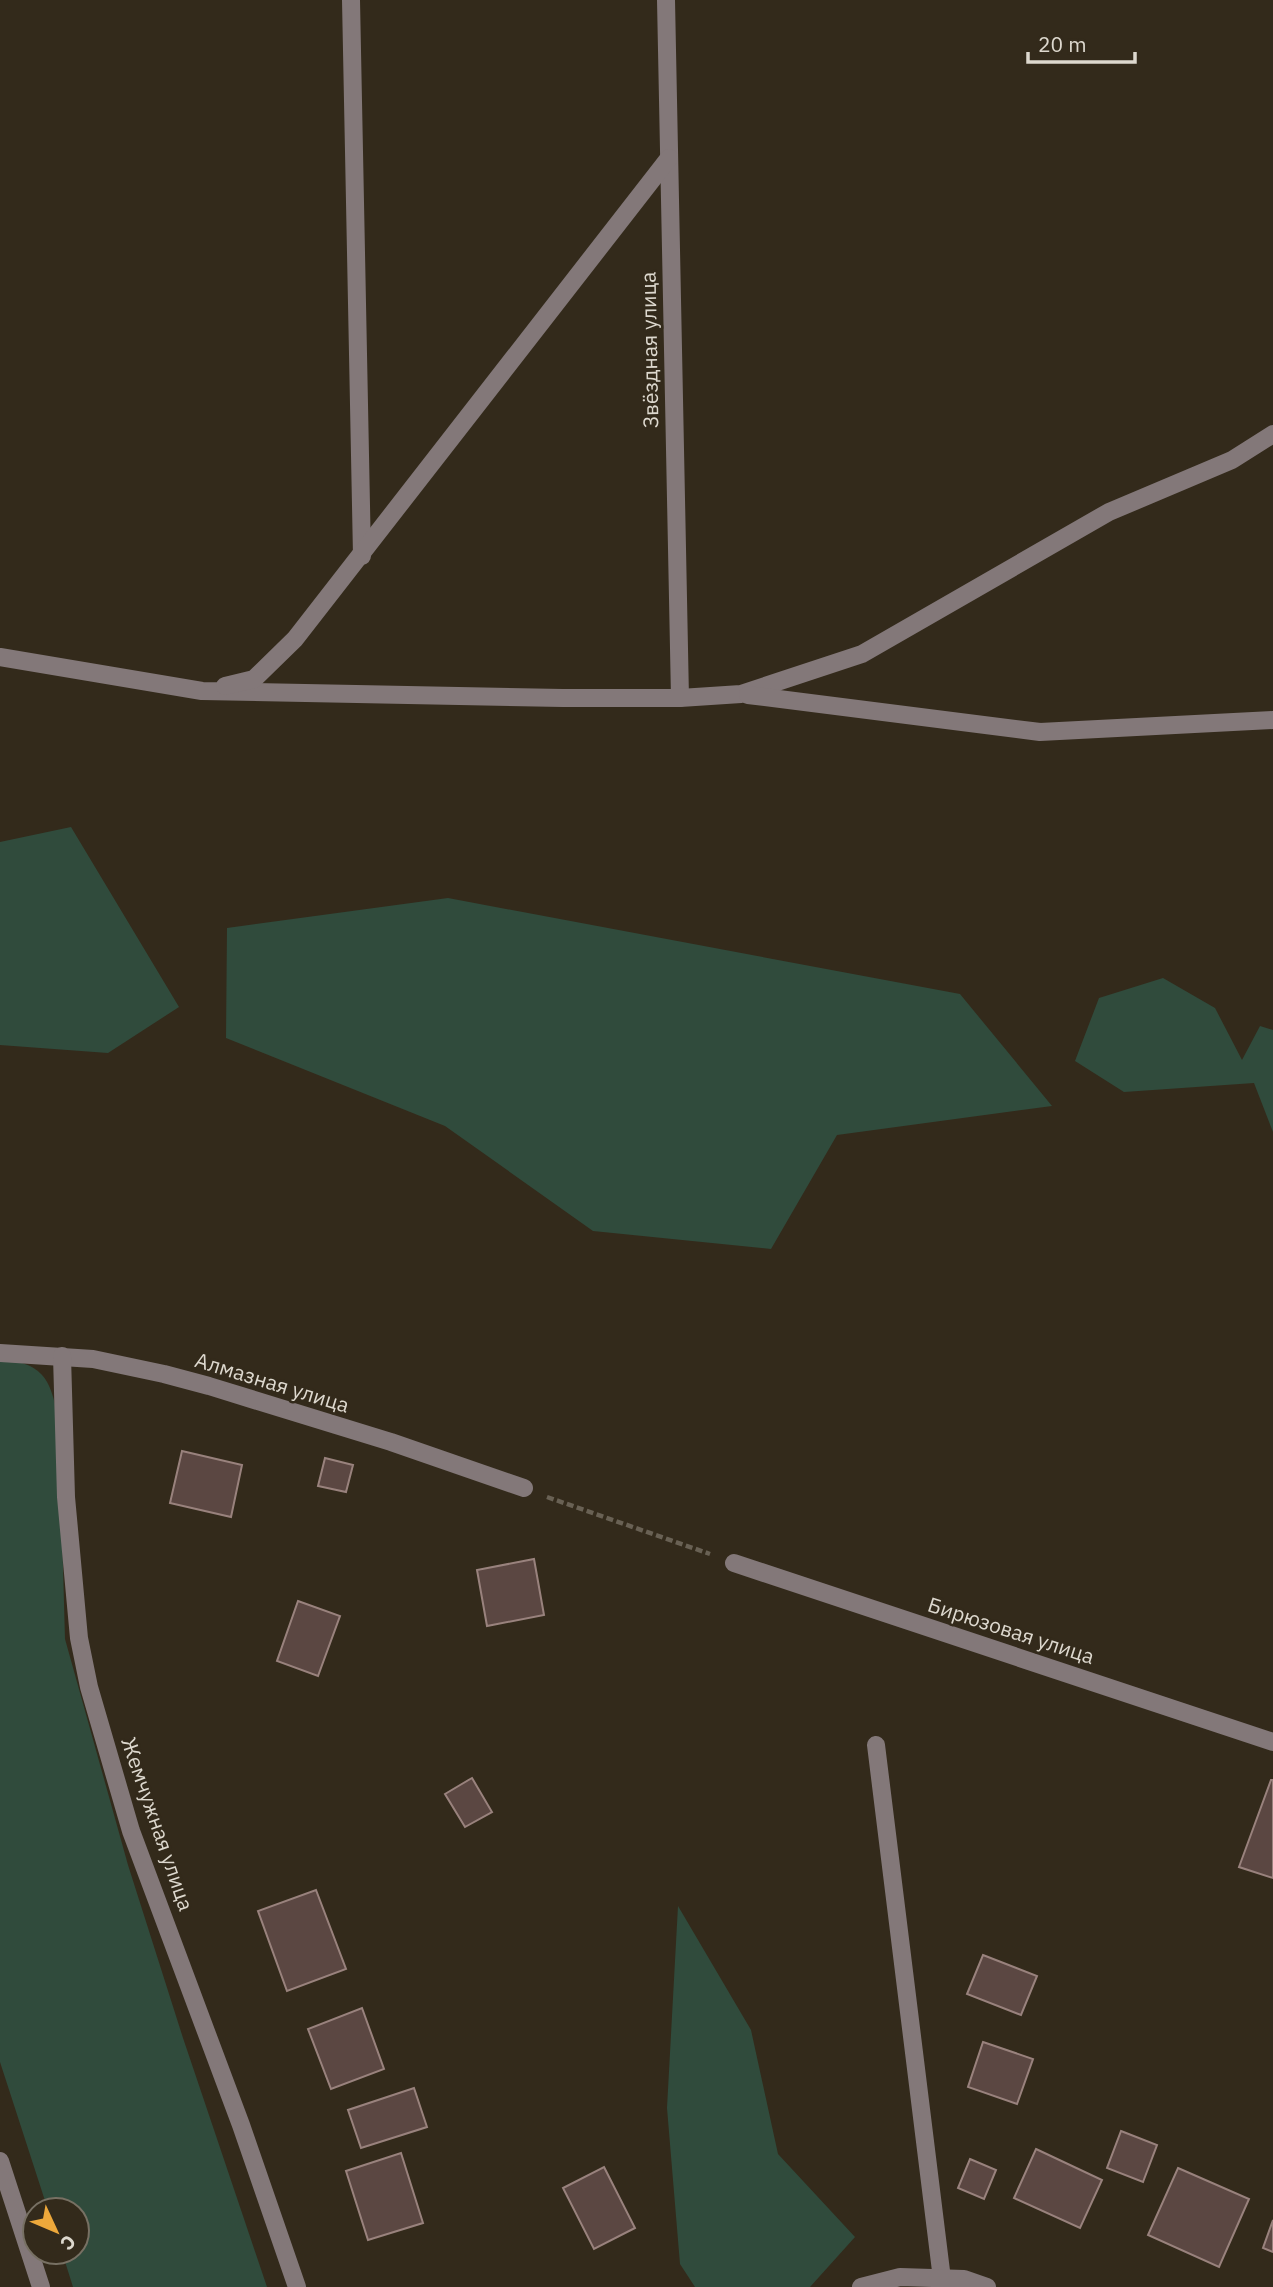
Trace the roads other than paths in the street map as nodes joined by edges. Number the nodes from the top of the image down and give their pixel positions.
1 (351, 0) edge
2 (666, 0) edge
3 (669, 158) junction
4 (1273, 434) edge
5 (362, 555) junction
6 (0, 657) edge
7 (202, 691) junction
8 (741, 694) junction
9 (680, 698) junction
10 (1273, 720) edge
11 (0, 1353) edge
12 (62, 1356) junction
13 (524, 1488) road end
14 (734, 1563) road end
15 (1273, 1742) edge
16 (876, 1745) dead end
17 (0, 2161) edge
18 (942, 2278) junction
19 (41, 2287) edge
20 (297, 2287) edge
21 (861, 2287) edge
22 (987, 2287) edge

1 - 5 street
2 - 3 street, Звёздная улица
3 - 5 street
3 - 9 street, Звёздная улица
4 - 8 street
5 - 7 street
6 - 7 street
7 - 9 street
8 - 9 street
8 - 10 street
11 - 12 street, Алмазная улица
12 - 13 street, Алмазная улица
12 - 20 street, Жемчужная улица
14 - 15 street, Бирюзовая улица
16 - 18 street
17 - 19 street
18 - 21 street
18 - 22 street

